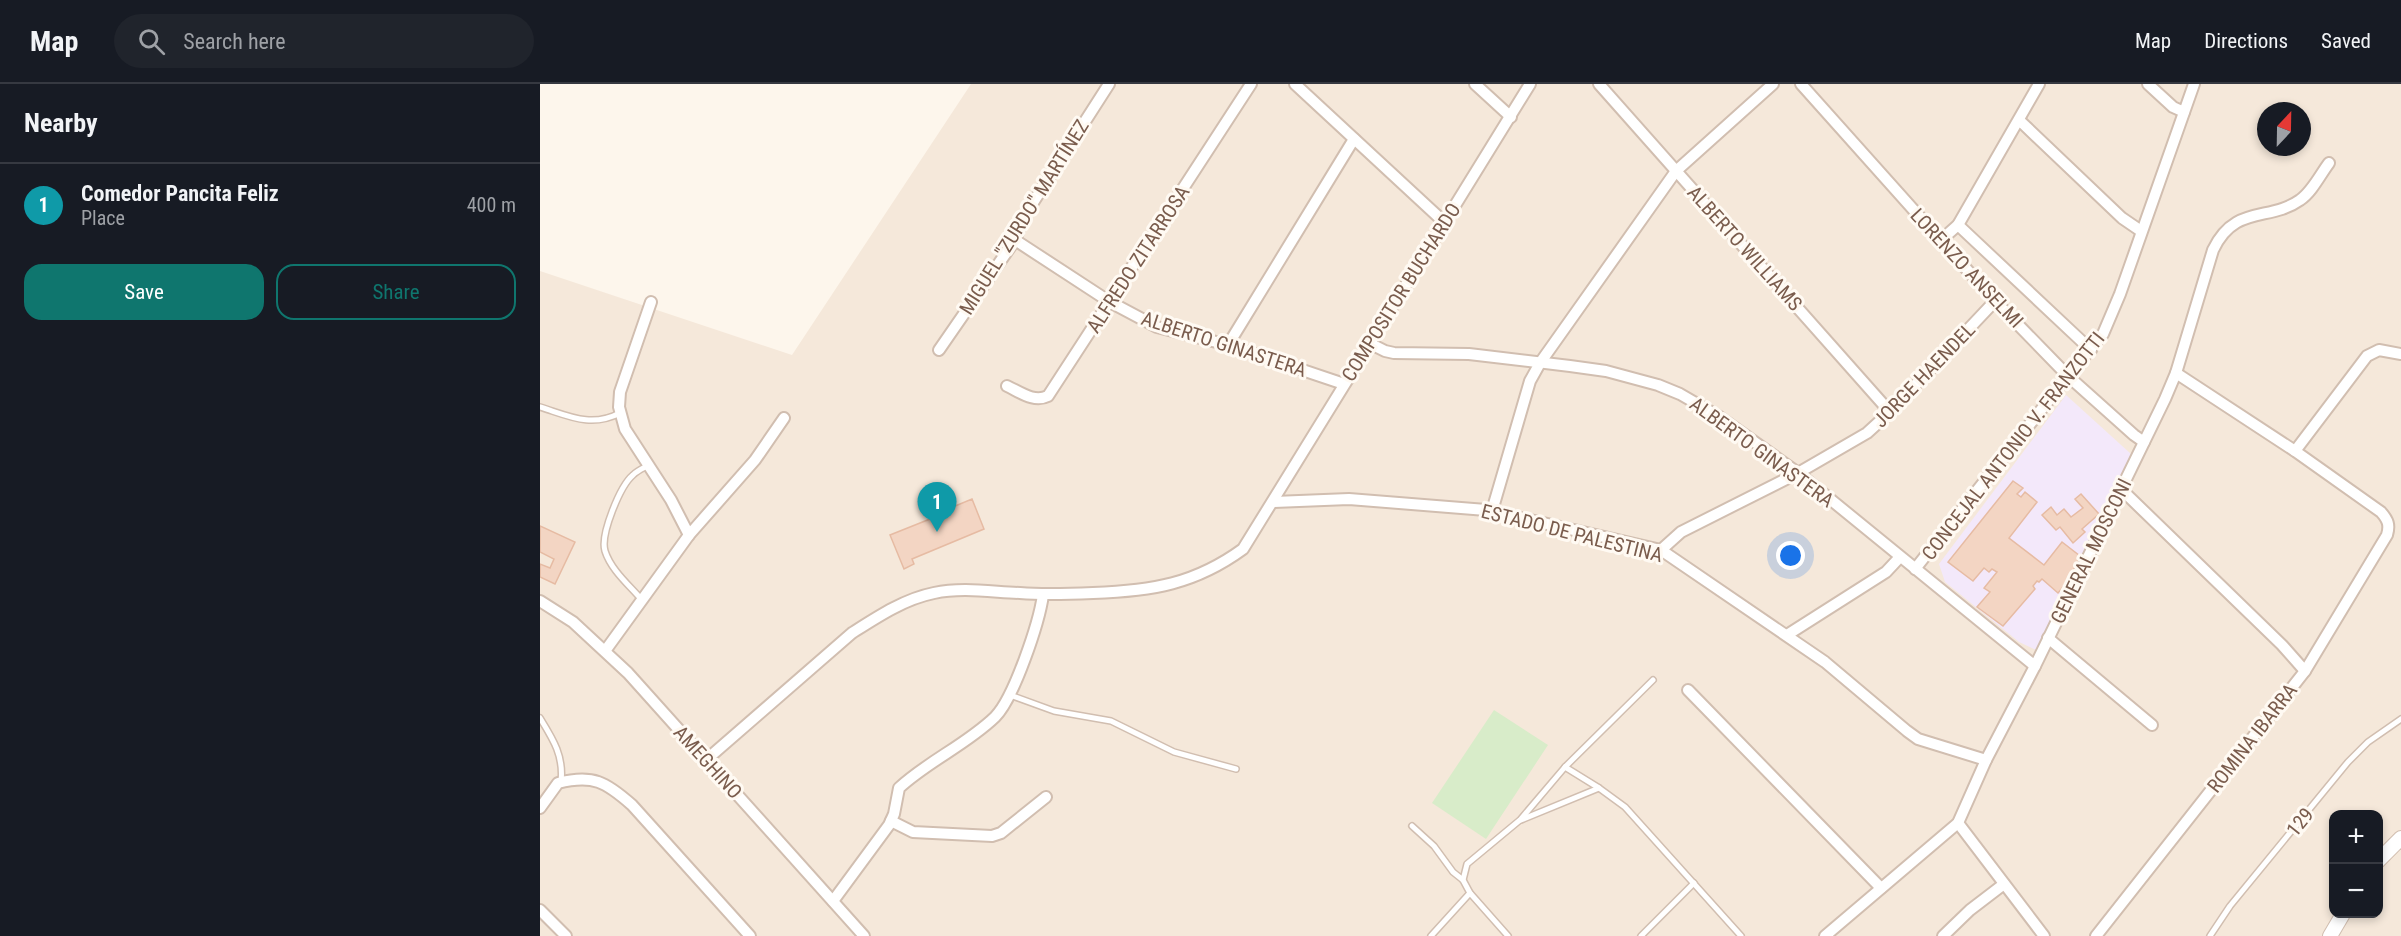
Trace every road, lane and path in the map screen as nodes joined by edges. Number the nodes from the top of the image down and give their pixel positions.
1 (1109, 84) edge
2 (1251, 84) edge
3 (1295, 84) edge
4 (1475, 84) edge
5 (1530, 84) edge
6 (1599, 84) edge
7 (1773, 84) edge
8 (1801, 84) edge
9 (2039, 84) edge
10 (2148, 84) edge
11 (2194, 84) edge
12 (2184, 112) junction
13 (1510, 117) junction
14 (2019, 120) junction
15 (1354, 139) junction
16 (2329, 163) dead end
17 (1676, 171) junction
18 (1444, 222) junction
19 (1958, 225) junction
20 (2141, 231) junction
21 (1015, 240) junction
22 (1940, 240) junction
23 (1995, 301) junction
24 (651, 302) dead end
25 (1110, 302) junction
26 (1369, 343) junction
27 (1228, 345) junction
28 (939, 350) dead end
29 (2091, 350) junction
30 (2401, 354) edge
31 (1540, 363) junction
32 (2176, 373) junction
33 (2068, 376) junction
34 (1344, 384) junction
35 (1007, 386) dead end
36 (540, 407) edge
37 (1890, 412) junction
38 (620, 413) junction
39 (784, 418) dead end
40 (2144, 442) junction
41 (2295, 451) junction
42 (649, 465) junction
43 (1798, 473) junction
44 (2122, 490) junction
45 (1274, 502) junction
46 (1492, 510) junction
47 (689, 535) junction
48 (1661, 550) junction
49 (1900, 557) junction
50 (1915, 569) junction
51 (1043, 595) junction
52 (642, 600) junction
53 (542, 604) edge
54 (1787, 635) junction
55 (2048, 638) junction
56 (605, 651) junction
57 (2035, 666) junction
58 (2305, 671) junction
59 (1653, 680) dead end
60 (1688, 690) dead end
61 (1010, 695) junction
62 (540, 718) edge
63 (2401, 719) edge
64 (2152, 725) dead end
65 (706, 760) junction
66 (1986, 760) junction
67 (1565, 767) junction
68 (1236, 769) dead end
69 (561, 782) junction
70 (1599, 788) junction
71 (1046, 796) dead end
72 (540, 808) edge
73 (1520, 820) junction
74 (891, 821) junction
75 (1958, 823) junction
76 (1412, 826) dead end
77 (2401, 838) edge
78 (2383, 857) edge
79 (1464, 880) junction
80 (1694, 883) junction
81 (2004, 884) junction
82 (1881, 888) junction
83 (1470, 893) junction
84 (833, 901) junction
85 (540, 910) edge
86 (2341, 918) edge
87 (566, 936) edge
88 (750, 936) edge
89 (864, 936) edge
90 (1431, 936) edge
91 (1508, 936) edge
92 (1641, 936) edge
93 (1741, 936) edge
94 (1825, 936) edge
95 (1943, 936) edge
96 (2044, 936) edge
97 (2096, 936) edge
98 (2210, 936) edge
99 (2330, 936) edge

1 - 21 street, MIGUEL "ZURDO" MARTÍNEZ
2 - 25 street, ALFREDO ZITARROSA
3 - 15 street
4 - 13 street
5 - 13 street, COMPOSITOR BUCHARDO
6 - 17 street, ALBERTO WILLIAMS
7 - 17 street
8 - 22 street, LORENZO ANSELMI
9 - 14 street
10 - 12 street
11 - 12 street, CONCEJAL ANTONIO V. FRANZOTTI
12 - 20 street, CONCEJAL ANTONIO V. FRANZOTTI
13 - 18 street, COMPOSITOR BUCHARDO
14 - 19 street
14 - 20 street
15 - 18 street
15 - 27 street
16 - 32 street, GENERAL MOSCONI
17 - 31 street
17 - 37 street, ALBERTO WILLIAMS
18 - 26 street, COMPOSITOR BUCHARDO
19 - 22 street
19 - 29 street
20 - 29 street, CONCEJAL ANTONIO V. FRANZOTTI
21 - 25 street, ALBERTO GINASTERA
21 - 28 street, MIGUEL "ZURDO" MARTÍNEZ
22 - 23 street, LORENZO ANSELMI
23 - 33 street, LORENZO ANSELMI
23 - 37 street, JORGE HAENDEL
24 - 38 street
25 - 27 street, ALBERTO GINASTERA
25 - 35 street, ALFREDO ZITARROSA
26 - 31 street, ALBERTO GINASTERA
26 - 34 street, COMPOSITOR BUCHARDO
27 - 34 street, ALBERTO GINASTERA
29 - 33 street, CONCEJAL ANTONIO V. FRANZOTTI
30 - 41 street
31 - 43 street, ALBERTO GINASTERA
31 - 46 street
32 - 40 street, GENERAL MOSCONI
32 - 41 street
33 - 40 street, LORENZO ANSELMI
33 - 50 street, CONCEJAL ANTONIO V. FRANZOTTI
34 - 45 street, COMPOSITOR BUCHARDO
36 - 38 lane
37 - 43 street, JORGE HAENDEL
38 - 42 street
39 - 47 street
40 - 44 street, GENERAL MOSCONI
41 - 58 street, ROMINA IBARRA
42 - 47 street
42 - 52 lane
43 - 48 street, JORGE HAENDEL
43 - 49 street, ALBERTO GINASTERA
44 - 55 street, GENERAL MOSCONI
44 - 58 street
45 - 46 street, ESTADO DE PALESTINA
45 - 51 street, COMPOSITOR BUCHARDO
46 - 48 street, ESTADO DE PALESTINA
47 - 52 street
48 - 54 street, ESTADO DE PALESTINA
49 - 50 street, ALBERTO GINASTERA
49 - 54 street, CONCEJAL ANTONIO V. FRANZOTTI
50 - 57 street, ALBERTO GINASTERA
51 - 61 street
51 - 65 street, COMPOSITOR BUCHARDO
52 - 56 street
53 - 56 street, AMEGHINO
54 - 66 street, ESTADO DE PALESTINA
55 - 57 street, GENERAL MOSCONI
55 - 64 street
56 - 65 street, AMEGHINO
57 - 66 street, GENERAL MOSCONI
58 - 97 street, ROMINA IBARRA
59 - 67 lane
60 - 82 street
61 - 68 lane
61 - 74 street
62 - 69 lane
63 - 98 lane, 129
65 - 84 street, AMEGHINO
66 - 75 street, GENERAL MOSCONI
67 - 70 lane
67 - 73 lane
69 - 72 street
69 - 88 street
70 - 73 lane
70 - 80 lane
71 - 74 street
73 - 79 lane
74 - 84 street
75 - 81 street
75 - 82 street, GENERAL MOSCONI
76 - 79 lane
77 - 78 street
79 - 83 lane
80 - 92 lane
80 - 93 lane
81 - 95 street
81 - 96 street
82 - 94 street, GENERAL MOSCONI
83 - 90 lane
83 - 91 lane
84 - 89 street, AMEGHINO
85 - 87 street
86 - 99 street

